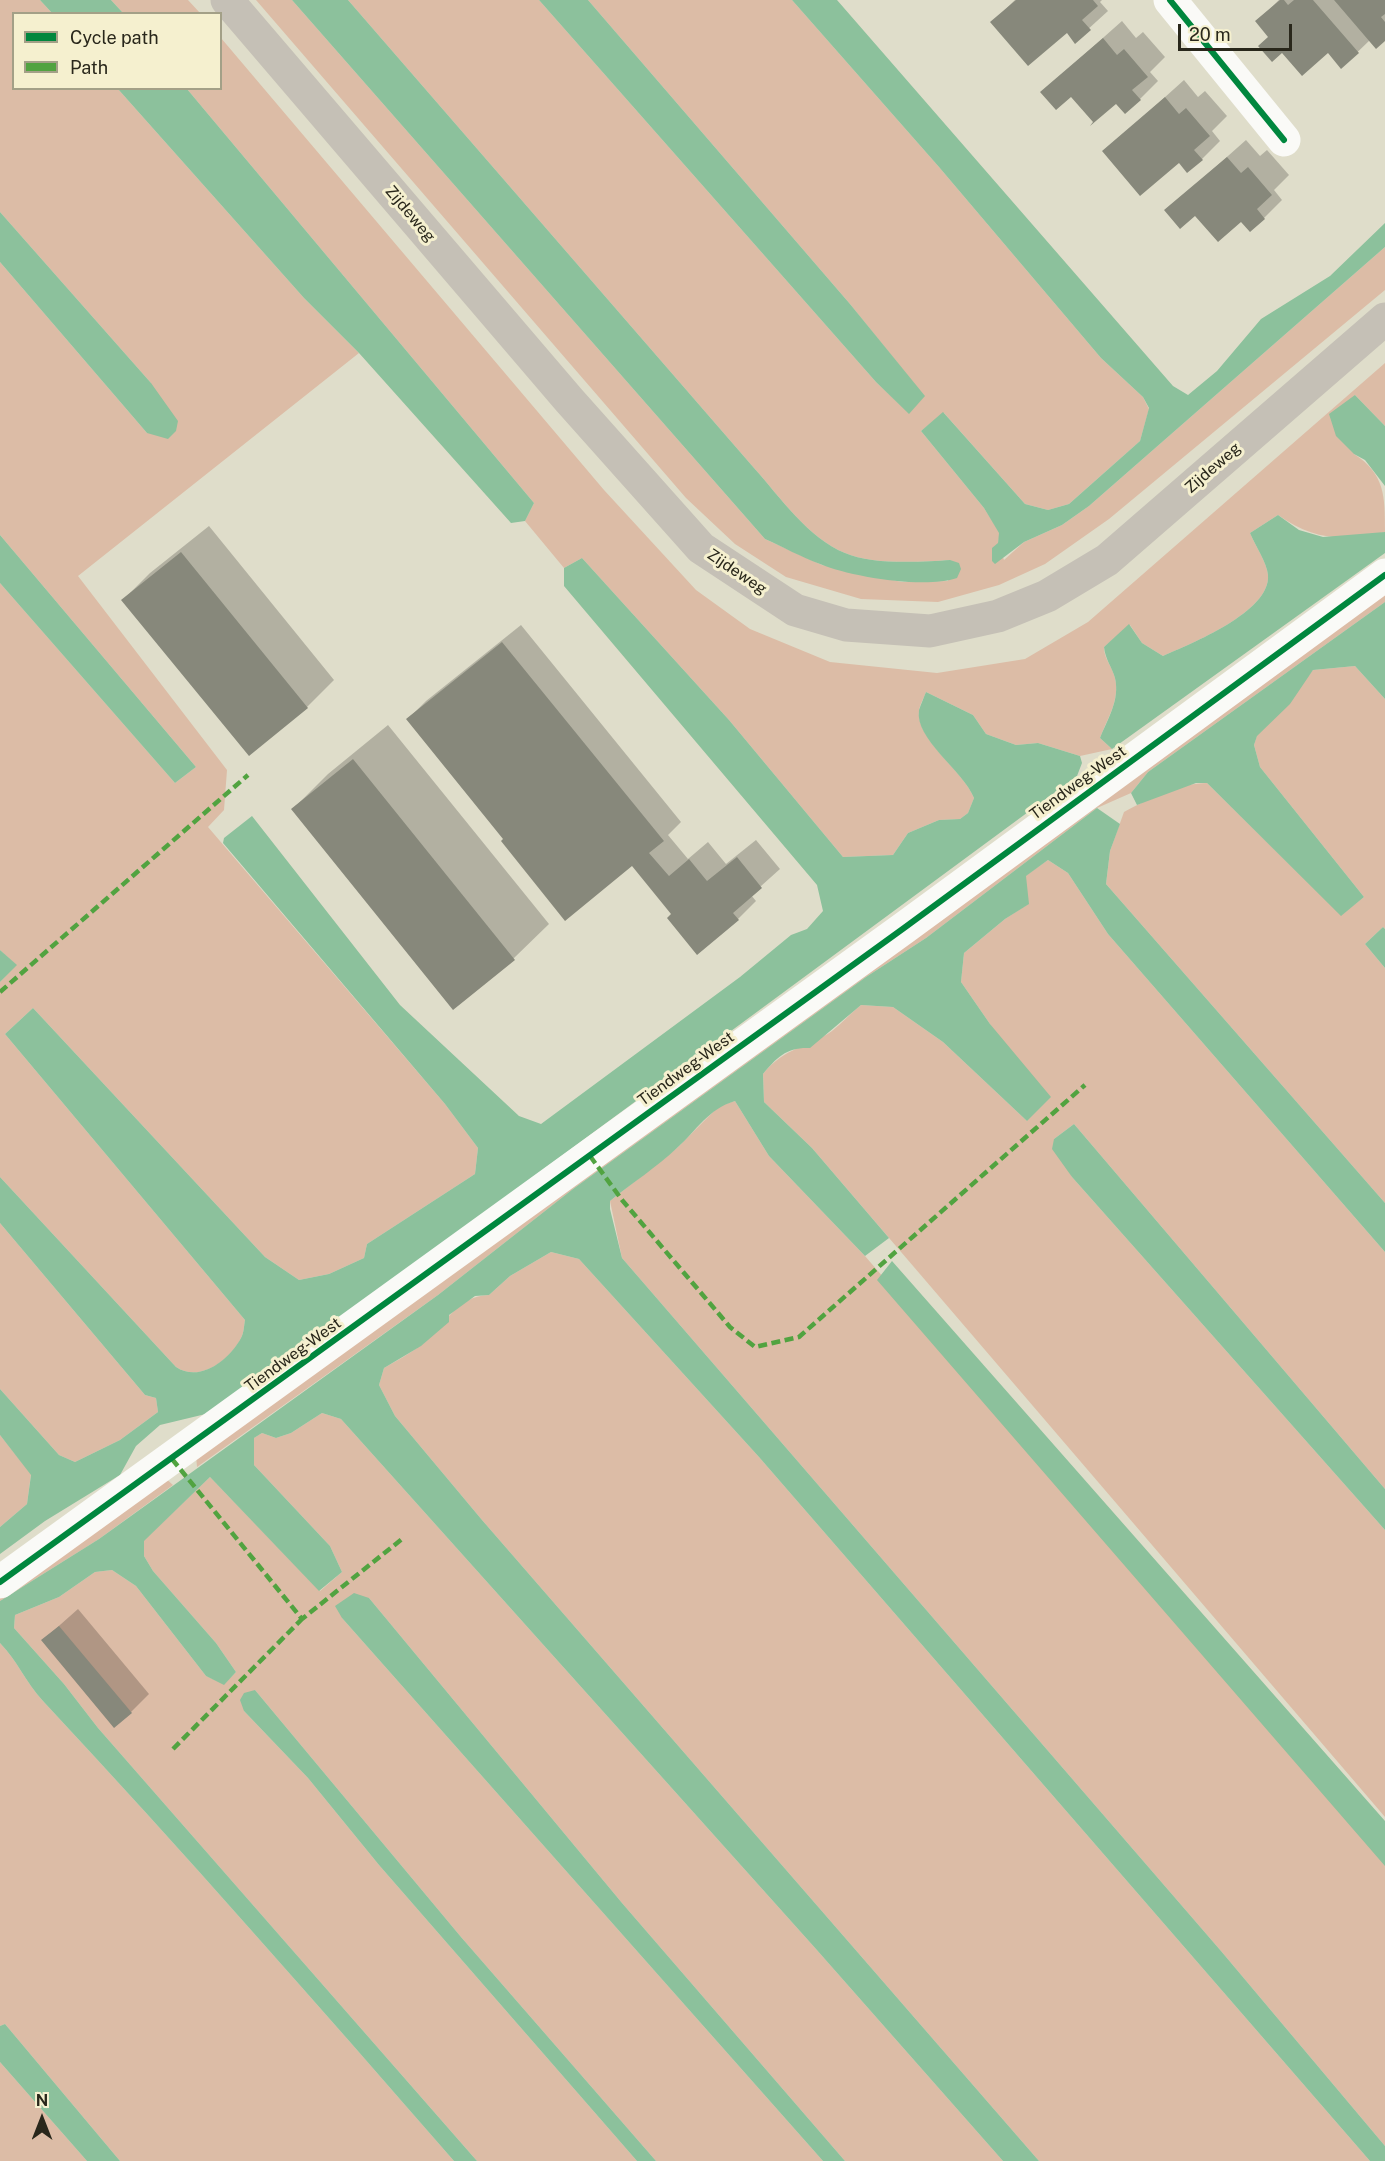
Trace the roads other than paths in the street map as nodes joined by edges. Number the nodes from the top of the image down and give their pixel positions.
1 (227, 0) edge
2 (1177, 2) edge
3 (1284, 140) dead end
4 (1385, 319) edge
5 (1385, 575) edge
6 (0, 1582) edge

1 - 4 main road, Zijdeweg
2 - 3 street
5 - 6 street, Tiendweg-West

